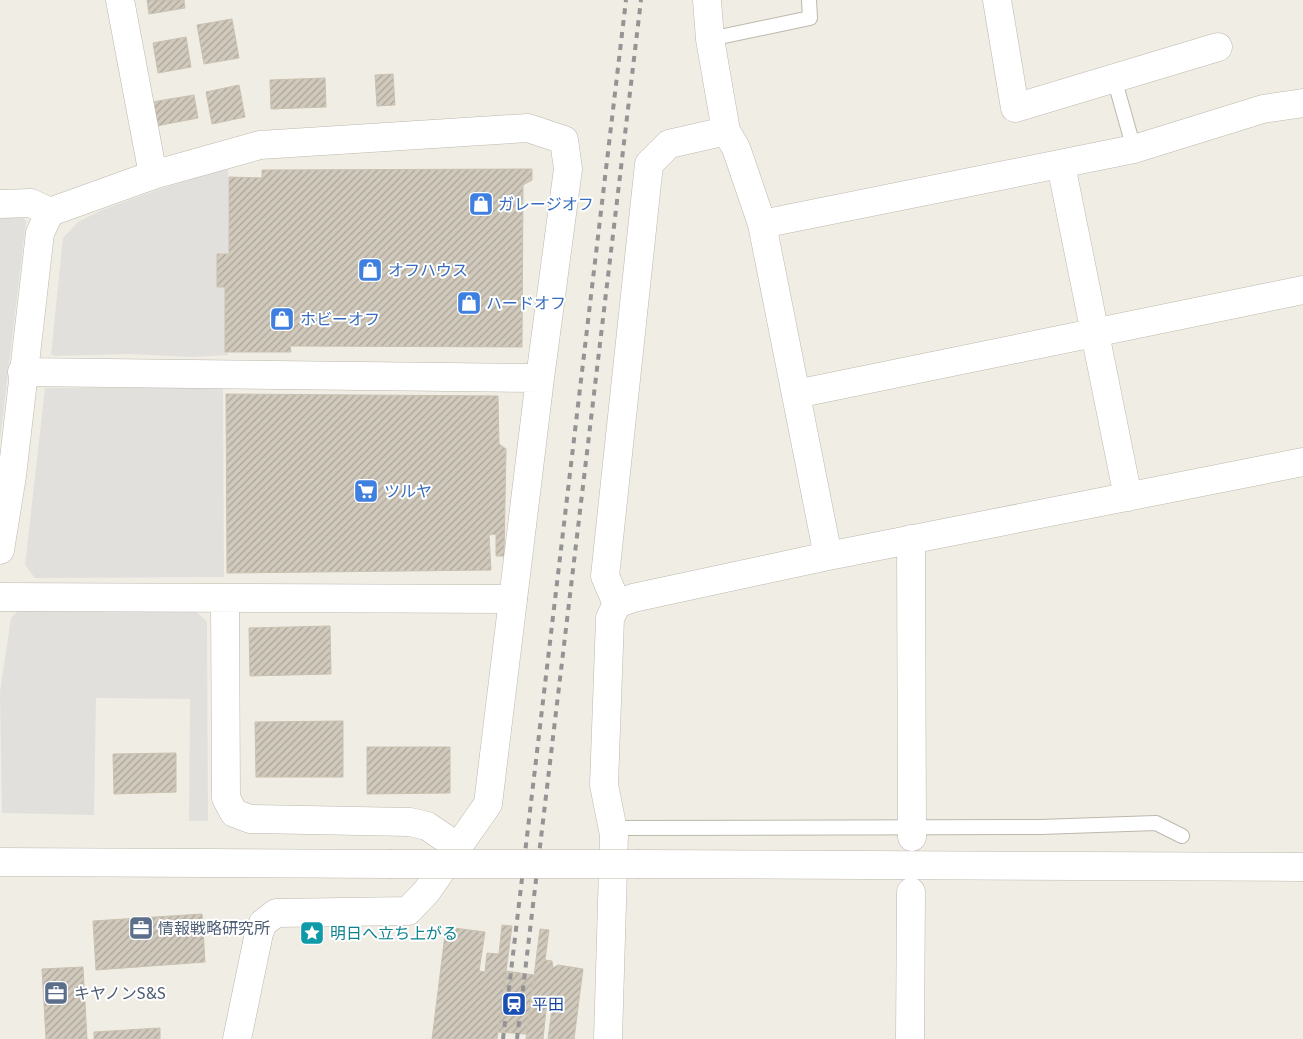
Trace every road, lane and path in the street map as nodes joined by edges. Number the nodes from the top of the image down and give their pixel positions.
1 (120, 0) edge
2 (707, 0) edge
3 (809, 0) edge
4 (997, 0) edge
5 (710, 39) junction
6 (1218, 47) dead end
7 (1114, 78) junction
8 (1303, 103) edge
9 (726, 131) junction
10 (1134, 149) junction
11 (1060, 165) junction
12 (153, 175) junction
13 (0, 204) edge
14 (50, 212) junction
15 (762, 224) junction
16 (1303, 290) edge
17 (1093, 332) junction
18 (22, 372) junction
19 (540, 378) junction
20 (796, 394) junction
21 (1303, 462) edge
22 (1128, 497) junction
23 (911, 539) junction
24 (0, 550) edge
25 (828, 556) junction
26 (0, 597) edge
27 (225, 599) junction
28 (513, 599) junction
29 (617, 604) junction
30 (612, 828) junction
31 (912, 832) junction
32 (1182, 836) dead end
33 (458, 847) junction
34 (0, 862) edge
35 (1303, 867) edge
36 (911, 892) dead end
37 (238, 1039) edge
38 (608, 1039) edge
39 (910, 1039) edge

1 - 12 street
2 - 5 street
3 - 5 lane
4 - 7 street
5 - 9 street
6 - 7 street
7 - 10 lane
8 - 10 street
9 - 15 street
9 - 29 street
10 - 11 street
11 - 15 street
11 - 17 street
12 - 14 street
12 - 19 street
13 - 14 street
14 - 18 street
15 - 20 street
16 - 17 street
17 - 20 street
17 - 22 street
18 - 19 street
18 - 24 street
19 - 28 street
20 - 25 street
21 - 22 street
22 - 23 street
23 - 25 street
23 - 31 street
25 - 29 street
26 - 27 street
27 - 28 street
27 - 33 street
28 - 33 street
29 - 30 street
30 - 31 lane
30 - 38 street
31 - 32 lane
33 - 37 street
34 - 35 street, bridge
36 - 39 street

